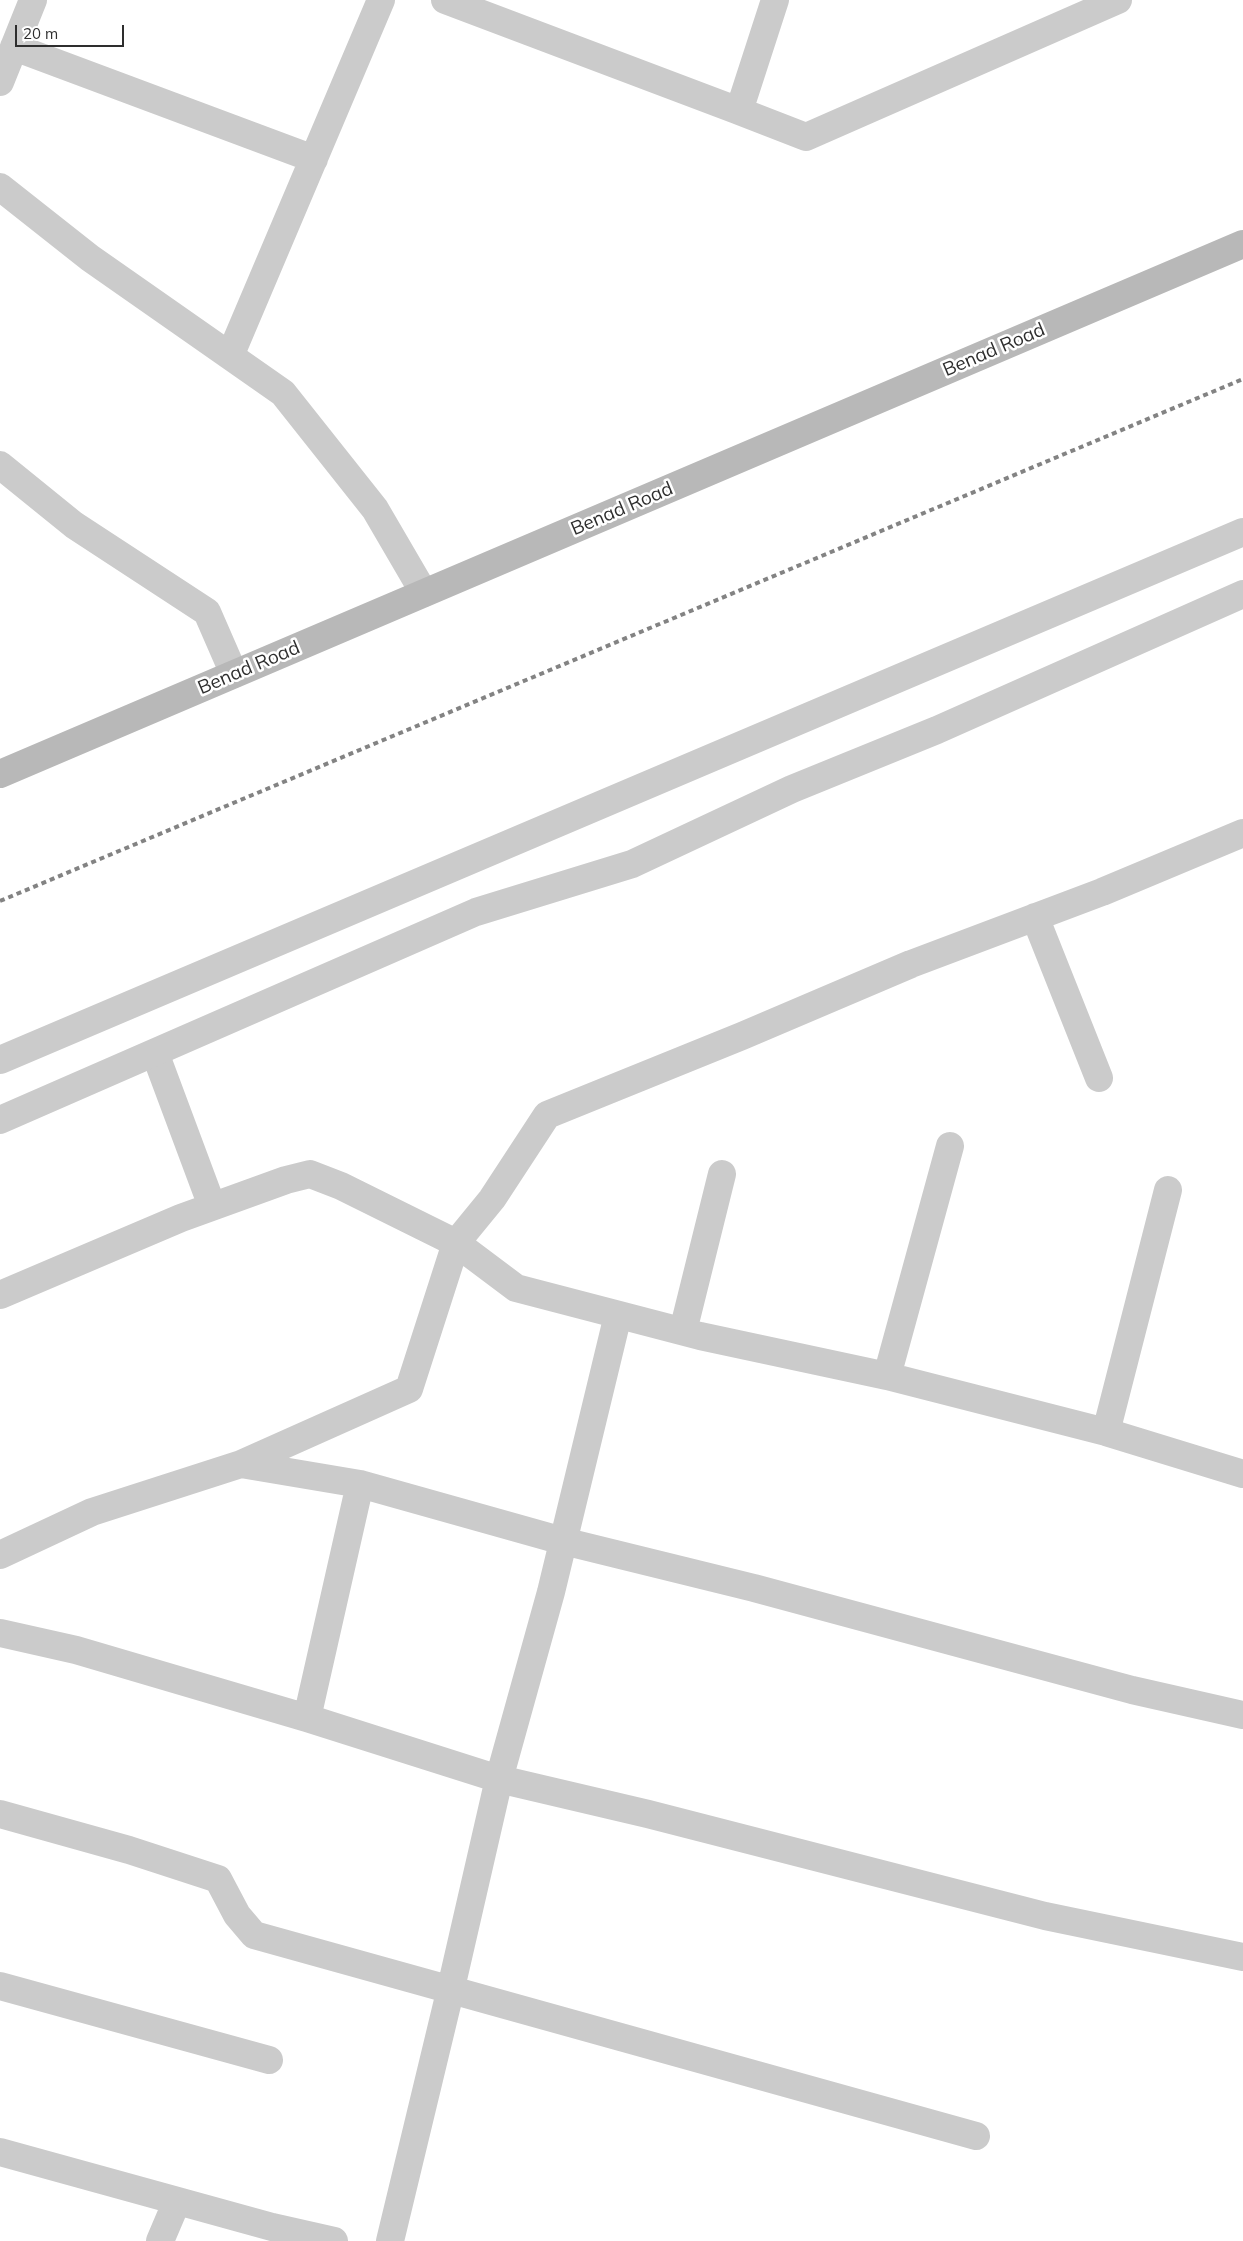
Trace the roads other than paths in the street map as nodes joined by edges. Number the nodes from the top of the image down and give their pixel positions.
1 (33, 0) edge
2 (381, 0) edge
3 (445, 0) edge
4 (775, 0) edge
5 (1118, 0) edge
6 (14, 47) junction
7 (0, 82) edge
8 (739, 111) junction
9 (314, 159) junction
10 (0, 187) edge
11 (1243, 244) edge
12 (230, 356) junction
13 (0, 465) edge
14 (1243, 532) edge
15 (424, 593) junction
16 (1243, 594) edge
17 (234, 674) junction
18 (0, 774) edge
19 (1243, 833) edge
20 (1035, 917) junction
21 (154, 1053) junction
22 (0, 1060) edge
23 (1099, 1078) dead end
24 (0, 1120) edge
25 (950, 1146) dead end
26 (722, 1174) dead end
27 (1168, 1190) dead end
28 (212, 1206) junction
29 (456, 1243) junction
30 (0, 1295) edge
31 (618, 1315) junction
32 (683, 1331) junction
33 (887, 1376) junction
34 (1106, 1432) junction
35 (241, 1464) junction
36 (1243, 1474) edge
37 (360, 1484) junction
38 (563, 1540) junction
39 (0, 1555) edge
40 (0, 1633) edge
41 (1243, 1715) edge
42 (307, 1718) junction
43 (499, 1779) junction
44 (0, 1814) edge
45 (1243, 1957) edge
46 (0, 1986) edge
47 (451, 1988) junction
48 (268, 2060) dead end
49 (976, 2136) dead end
50 (0, 2152) edge
51 (177, 2200) junction
52 (160, 2241) edge
53 (334, 2241) edge
54 (390, 2241) edge

1 - 6 street
2 - 9 street
3 - 8 street
4 - 8 street
5 - 8 street
6 - 7 street
6 - 9 street
9 - 12 street
10 - 12 street
11 - 15 main road, Benad Road
12 - 15 street
13 - 17 street
14 - 22 street
15 - 17 main road, Benad Road
16 - 21 street
17 - 18 main road, Benad Road
19 - 20 street
20 - 23 street
20 - 29 street
21 - 24 street
21 - 28 street
25 - 33 street
26 - 32 street
27 - 34 street
28 - 29 street
28 - 30 street
29 - 31 street
29 - 35 street
31 - 32 street
31 - 38 street
32 - 33 street
33 - 34 street
34 - 36 street
35 - 37 street
35 - 39 street
37 - 38 street
37 - 42 street
38 - 41 street
38 - 43 street
40 - 42 street
42 - 43 street
43 - 45 street
43 - 47 street
44 - 47 street
46 - 48 street
47 - 49 street
47 - 54 street
50 - 51 street
51 - 52 street
51 - 53 street

